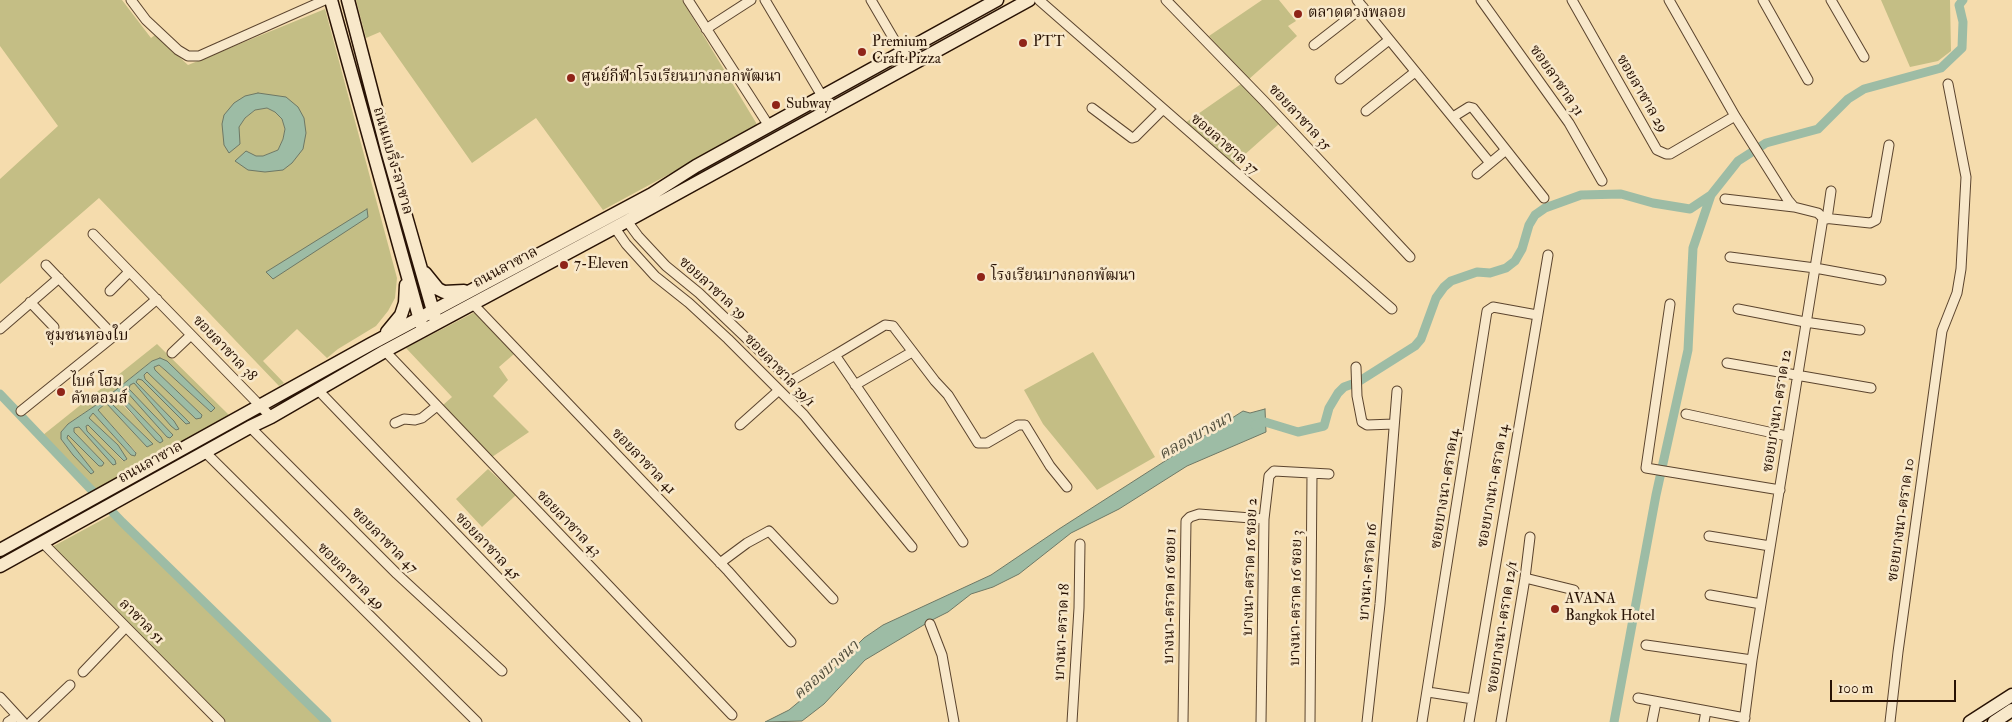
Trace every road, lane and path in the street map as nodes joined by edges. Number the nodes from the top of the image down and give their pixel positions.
1 (131, 0) edge
2 (325, 0) edge
3 (331, 0) edge
4 (348, 0) edge
5 (688, 0) edge
6 (751, 0) edge
7 (765, 0) edge
8 (870, 0) edge
9 (997, 0) edge
10 (1029, 0) edge
11 (1039, 0) edge
12 (1166, 0) edge
13 (1481, 0) edge
14 (1572, 0) edge
15 (1669, 0) edge
16 (1763, 0) edge
17 (1831, 0) edge
18 (1360, 4) edge
19 (706, 29) junction
20 (1389, 40) junction
21 (1314, 44) dead end
22 (902, 53) junction
23 (1864, 57) dead end
24 (1415, 72) junction
25 (1340, 79) dead end
26 (1808, 80) dead end
27 (1948, 84) dead end
28 (822, 96) junction
29 (1092, 108) dead end
30 (1163, 109) junction
31 (1366, 111) dead end
32 (1735, 116) junction
33 (1453, 117) junction
34 (769, 126) junction
35 (777, 138) junction
36 (1888, 146) dead end
37 (1506, 150) junction
38 (1490, 164) junction
39 (1477, 174) dead end
40 (1602, 181) dead end
41 (1831, 191) dead end
42 (1544, 198) dead end
43 (655, 199) junction
44 (1725, 199) dead end
45 (1794, 207) junction
46 (1825, 218) junction
47 (628, 221) junction
48 (614, 228) junction
49 (93, 234) dead end
50 (416, 252) junction
51 (1548, 255) dead end
52 (1410, 257) dead end
53 (1730, 257) dead end
54 (404, 262) junction
55 (46, 265) dead end
56 (1815, 268) junction
57 (129, 272) junction
58 (59, 278) junction
59 (1881, 280) dead end
60 (482, 284) junction
61 (110, 291) dead end
62 (157, 299) junction
63 (30, 302) junction
64 (473, 304) junction
65 (1670, 304) dead end
66 (1392, 309) dead end
67 (1738, 309) dead end
68 (432, 311) junction
69 (1537, 315) junction
70 (419, 318) junction
71 (1805, 322) junction
72 (436, 324) junction
73 (54, 327) dead end
74 (0, 329) edge
75 (1860, 330) dead end
76 (423, 331) junction
77 (191, 335) junction
78 (114, 336) junction
79 (371, 344) junction
80 (385, 352) junction
81 (912, 352) junction
82 (172, 353) dead end
83 (835, 355) junction
84 (1727, 363) dead end
85 (1356, 367) dead end
86 (1798, 376) junction
87 (300, 383) junction
88 (855, 385) junction
89 (1871, 388) dead end
90 (1397, 391) dead end
91 (778, 392) junction
92 (314, 393) junction
93 (259, 406) junction
94 (437, 406) junction
95 (22, 411) dead end
96 (1686, 414) dead end
97 (271, 417) junction
98 (395, 423) dead end
99 (1394, 424) junction
100 (740, 425) dead end
101 (250, 427) junction
102 (1787, 436) junction
103 (205, 452) junction
104 (1312, 474) junction
105 (1329, 474) dead end
106 (1067, 487) dead end
107 (1780, 490) junction
108 (1264, 520) junction
109 (1709, 536) dead end
110 (1530, 537) dead end
111 (42, 542) junction
112 (963, 542) dead end
113 (1080, 544) dead end
114 (1770, 546) junction
115 (912, 547) dead end
116 (0, 550) edge
117 (720, 562) junction
118 (0, 566) edge
119 (1526, 578) junction
120 (1574, 590) dead end
121 (1710, 595) dead end
122 (833, 599) dead end
123 (1760, 604) junction
124 (930, 624) dead end
125 (126, 627) junction
126 (792, 642) dead end
127 (1646, 645) dead end
128 (1752, 660) junction
129 (502, 671) dead end
130 (84, 672) dead end
131 (70, 685) dead end
132 (1428, 692) junction
133 (2012, 695) edge
134 (0, 696) edge
135 (1638, 698) dead end
136 (1473, 699) junction
137 (1656, 702) junction
138 (2012, 710) edge
139 (1706, 711) junction
140 (732, 715) dead end
141 (20, 719) edge
142 (1744, 720) edge
143 (8, 722) edge
144 (31, 722) edge
145 (220, 722) edge
146 (477, 722) edge
147 (637, 722) edge
148 (954, 722) edge
149 (1072, 722) edge
150 (1183, 722) edge
151 (1261, 722) edge
152 (1310, 722) edge
153 (1367, 722) edge
154 (1422, 722) edge
155 (1469, 722) edge
156 (1501, 722) edge
157 (1652, 722) edge
158 (1704, 722) edge
159 (1890, 722) edge
160 (1970, 722) edge
161 (1994, 722) edge

1 - 2 street
3 - 54 street, ถนนแบริ่ง-ลาซาล
4 - 50 street, ถนนแบริ่ง-ลาซาล
5 - 19 street
6 - 19 street
7 - 28 street
8 - 22 street
9 - 22 street, ถนนลาซาล
10 - 35 street, ถนนลาซาล
11 - 30 street, ซอยลาซาล 37
12 - 52 street, ซอยลาซาล 35
13 - 40 street, ซอยลาซาล 31
14 - 32 street, ซอยลาซาล 29
15 - 32 street
16 - 26 street
17 - 23 street
18 - 20 street
18 - 21 street
19 - 34 street
20 - 24 street
20 - 25 street
22 - 28 street, ถนนลาซาล
24 - 31 street
24 - 33 street
27 - 159 street, ซอยบางนา-ตราด 10
28 - 34 street, ถนนลาซาล
29 - 30 street
30 - 66 street, ซอยลาซาล 37
32 - 45 street
33 - 37 street
33 - 38 street
34 - 35 street
34 - 43 street, ถนนลาซาล
35 - 43 street, ถนนลาซาล
36 - 46 street
37 - 38 street
37 - 42 street
38 - 39 street
41 - 46 street, ซอยบางนา-ตราด 12
43 - 47 street, ถนนลาซาล
43 - 60 street, ถนนลาซาล
44 - 45 street
45 - 46 street
46 - 56 street, ซอยบางนา-ตราด 12
47 - 48 street, ถนนลาซาล
47 - 83 street, ซอยลาซาล 39
48 - 64 street, ถนนลาซาล
48 - 91 street, ซอยลาซาล 39/1
49 - 57 street, ซอยลาซาล 38
50 - 60 street
50 - 68 street, ถนนแบริ่ง-ลาซาล
51 - 69 street, ซอยบางนา-ตราด 14
53 - 56 street
54 - 70 street, ถนนแบริ่ง-ลาซาล
54 - 79 street
55 - 58 street
56 - 59 street
56 - 71 street, ซอยบางนา-ตราด 12
57 - 61 street
57 - 62 street, ซอยลาซาล 38
58 - 63 street
58 - 78 street
60 - 68 street, ถนนลาซาล
62 - 77 street, ซอยลาซาล 38
62 - 78 street
63 - 73 street
63 - 74 street
64 - 72 street, ถนนลาซาล
64 - 117 street, ซอยลาซาล 41
65 - 107 street
67 - 71 street
68 - 70 street, ถนนลาซาล
68 - 72 street, ถนนแบริ่ง-ลาซาล
69 - 132 street, ซอยบางนา-ตราด14
69 - 136 street, ซอยบางนา-ตราด 14
70 - 76 street, ถนนแบริ่ง-ลาซาล
70 - 79 street, ถนนลาซาล
71 - 75 street
71 - 86 street, ซอยบางนา-ตราด 12
72 - 76 street, ถนนลาซาล
76 - 80 street, ถนนลาซาล
77 - 82 street
77 - 93 street, ซอยลาซาล 38
78 - 95 street
79 - 87 street, ถนนลาซาล
80 - 92 street, ถนนลาซาล
80 - 94 street, ซอยลาซาล 43
81 - 83 street, ซอยลาซาล 39
81 - 88 street
81 - 106 street, ซอยลาซาล 39
83 - 88 street
84 - 86 street
85 - 99 street
86 - 89 street
86 - 102 street, ซอยบางนา-ตราด 12
87 - 92 street
87 - 93 street, ถนนลาซาล
88 - 112 street
90 - 99 street, บางนา-ตราด 16
91 - 100 street
91 - 115 street, ซอยลาซาล 39/1
92 - 97 street, ถนนลาซาล
92 - 147 street, ซอยลาซาล 45
93 - 97 street, ซอยลาซาล 38
93 - 116 street, ถนนลาซาล
94 - 98 street
94 - 140 street, ซอยลาซาล 43
96 - 102 street
97 - 101 street, ถนนลาซาล
99 - 153 street, บางนา-ตราด 16
101 - 103 street, ถนนลาซาล
101 - 129 street, ซอยลาซาล 47
102 - 107 street, ซอยบางนา-ตราด 12
103 - 111 street, ถนนลาซาล
103 - 146 street, ซอยลาซาล 49
104 - 105 street, บางนา-ตราด 16 ซอย 2
104 - 108 street, บางนา-ตราด 16 ซอย 2
104 - 152 street, บางนา-ตราด 16 ซอย 3
107 - 114 street, ซอยบางนา-ตราด 12
108 - 150 street, บางนา-ตราด 16 ซอย 1
108 - 151 street, บางนา-ตราด 16 ซอย 2
109 - 114 street
110 - 119 street, ซอยบางนา-ตราด 12/1
111 - 118 street, ถนนลาซาล
111 - 125 street, ลาซาล 51
113 - 149 street, บางนา-ตราด 18
114 - 123 street, ซอยบางนา-ตราด 12
117 - 122 street
117 - 126 street, ซอยลาซาล 41
119 - 120 street
119 - 156 street, ซอยบางนา-ตราด 12/1
121 - 123 street
123 - 128 street, ซอยบางนา-ตราด 12
124 - 148 street
125 - 130 street
125 - 145 street, ลาซาล 51
127 - 128 street
128 - 142 street, ซอยบางนา-ตราด 12
131 - 144 street
132 - 136 street
132 - 154 street, ซอยบางนา-ตราด14
133 - 160 street
134 - 141 street
135 - 137 street
136 - 155 street, ซอยบางนา-ตราด 14
137 - 139 street
137 - 157 street
138 - 161 street
139 - 142 street
139 - 158 street
141 - 143 street

